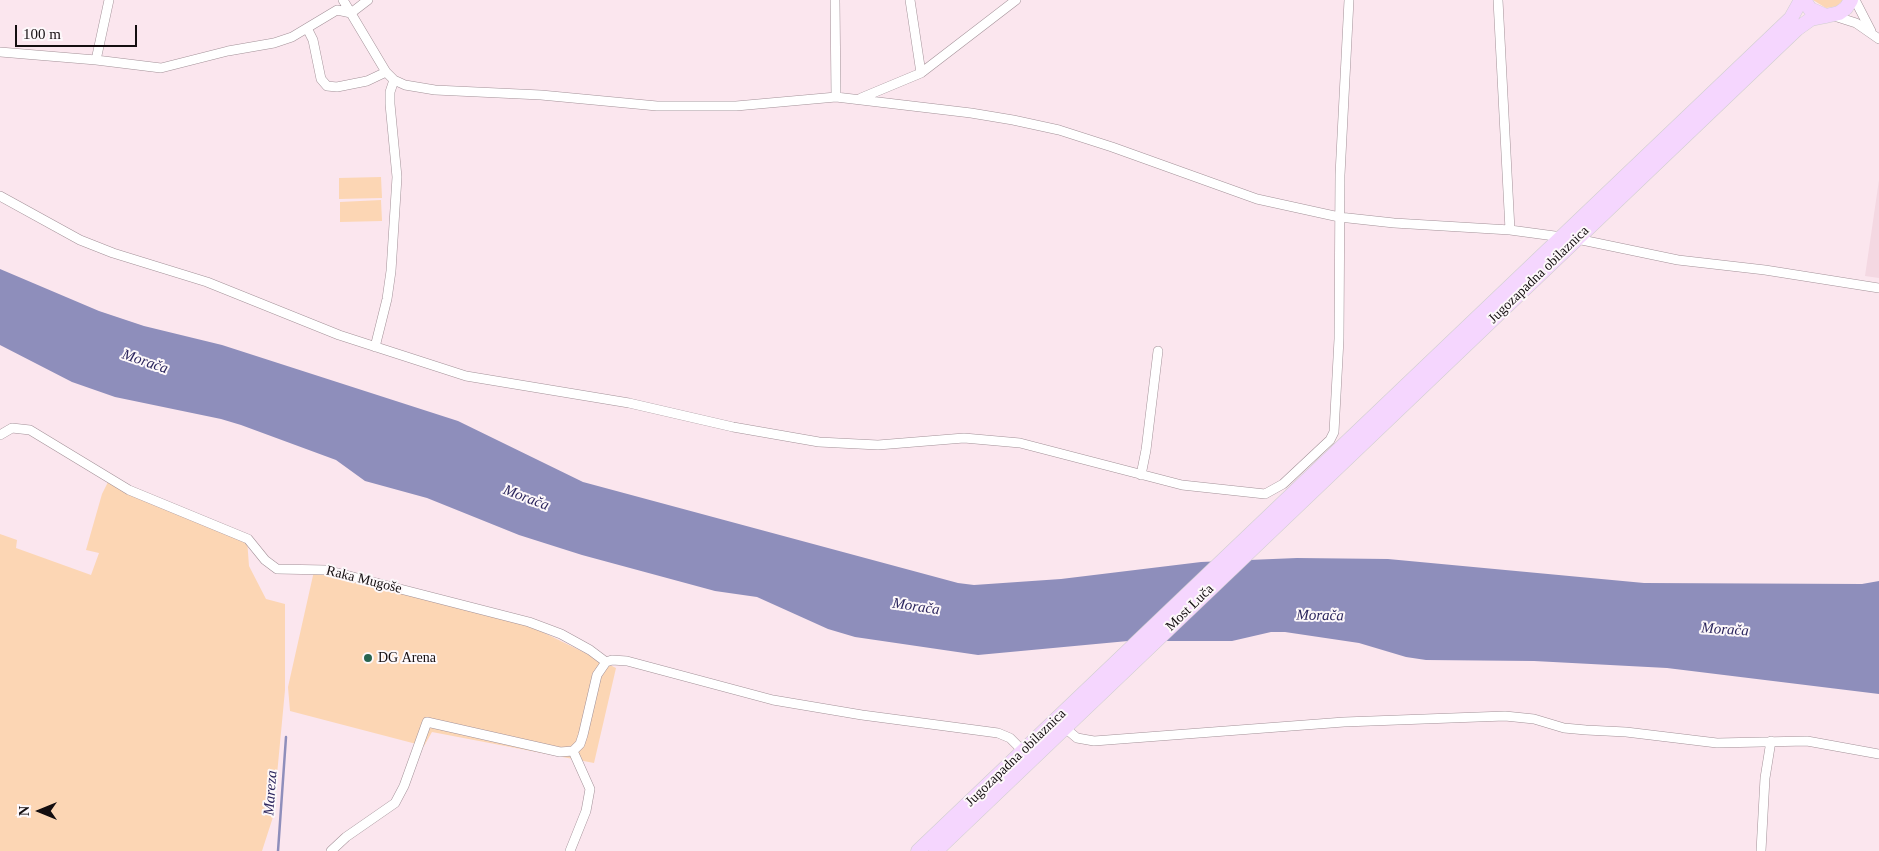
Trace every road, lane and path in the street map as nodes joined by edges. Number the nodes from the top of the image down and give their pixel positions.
1 (109, 0) edge
2 (344, 0) edge
3 (368, 0) edge
4 (835, 0) edge
5 (910, 0) edge
6 (1016, 0) edge
7 (1349, 0) edge
8 (1498, 0) edge
9 (1803, 0) edge
10 (1853, 0) edge
11 (351, 13) junction
12 (1828, 16) junction
13 (307, 28) junction
14 (1876, 36) edge
15 (0, 52) edge
16 (96, 60) junction
17 (386, 72) junction
18 (921, 73) junction
19 (394, 80) junction
20 (836, 97) junction
21 (859, 99) junction
22 (0, 196) edge
23 (1339, 217) junction
24 (1510, 230) junction
25 (1562, 237) junction
26 (1577, 239) junction
27 (1879, 288) edge
28 (375, 347) junction
29 (1158, 351) dead end
30 (0, 435) edge
31 (1141, 475) junction
32 (1253, 539) junction
33 (606, 662) junction
34 (1118, 669) junction
35 (1065, 728) junction
36 (1771, 741) junction
37 (573, 751) junction
38 (1023, 751) junction
39 (1879, 754) edge
40 (331, 851) edge
41 (570, 851) edge
42 (918, 851) edge
43 (936, 851) edge
44 (1762, 851) edge

1 - 16 street
2 - 11 street
3 - 11 street
4 - 20 street
5 - 18 street
6 - 18 street
7 - 23 street
8 - 24 street
9 - 12 main road
9 - 25 main road, Jugozapadna obilaznica
10 - 12 main road, Jugozapadna obilaznica
10 - 14 street
11 - 13 street
11 - 17 street
12 - 14 street
12 - 26 main road, Jugozapadna obilaznica
13 - 16 street
13 - 17 street
15 - 16 street
17 - 19 street
18 - 21 street
19 - 20 street
19 - 28 street
20 - 21 street
21 - 23 street
22 - 28 street
23 - 24 street
23 - 31 street
24 - 25 street
25 - 32 main road, Jugozapadna obilaznica
26 - 27 street
26 - 32 main road, Jugozapadna obilaznica
28 - 31 street
29 - 31 street
30 - 33 street, Raka Mugoše
32 - 34 main road, Most Luča
33 - 37 street
33 - 38 street
34 - 35 main road, Jugozapadna obilaznica
34 - 38 main road, Jugozapadna obilaznica
35 - 36 street
35 - 43 main road, Jugozapadna obilaznica
36 - 39 street
36 - 44 street
37 - 40 street
37 - 41 street
38 - 42 main road, Jugozapadna obilaznica

